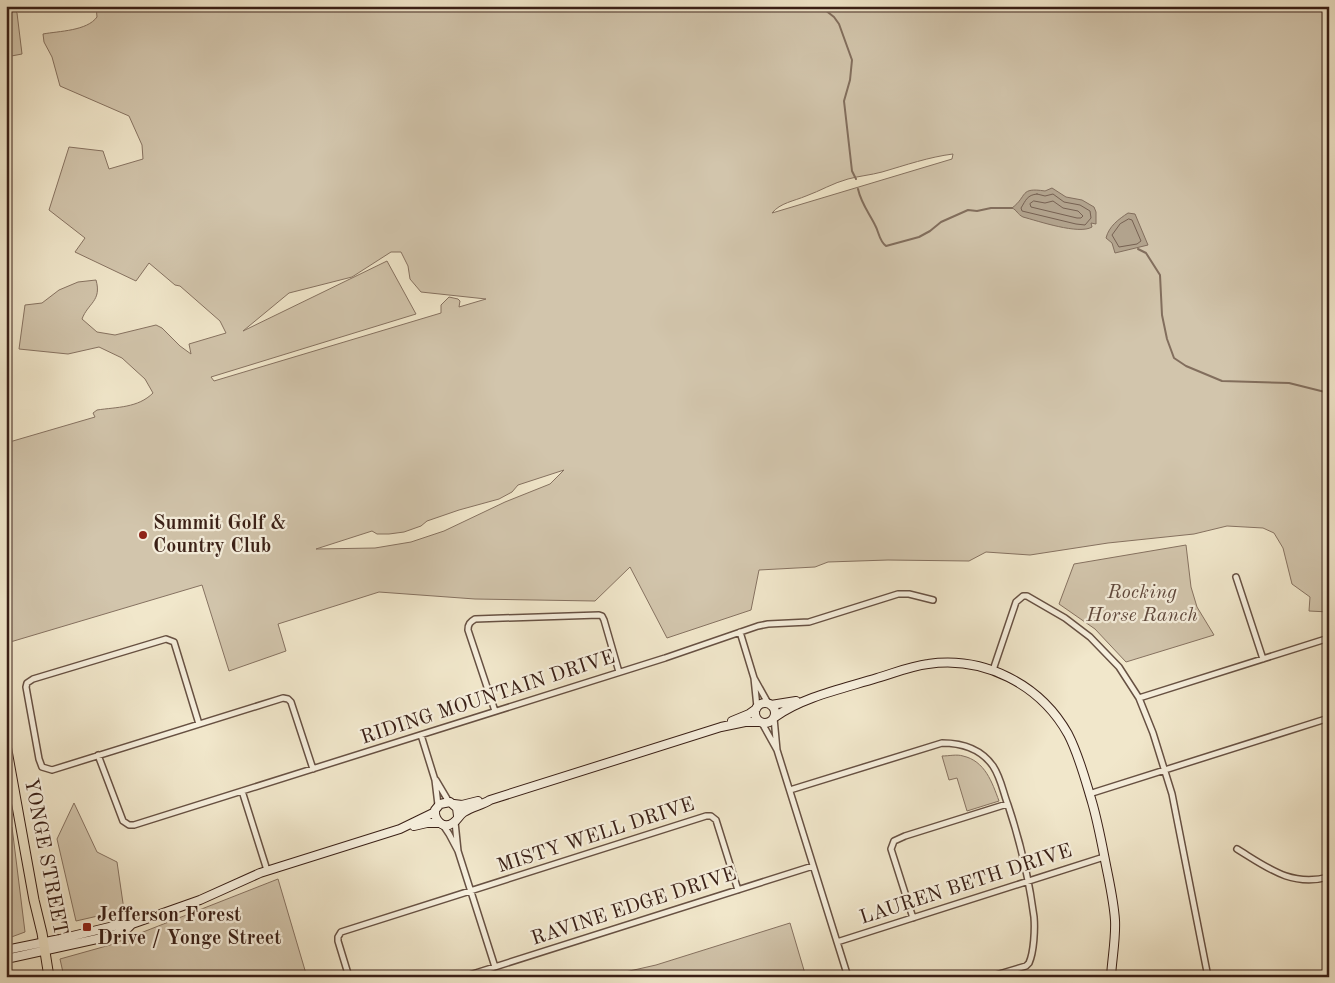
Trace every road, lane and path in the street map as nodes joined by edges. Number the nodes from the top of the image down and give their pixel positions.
1 (1236, 577) dead end
2 (933, 600) dead end
3 (740, 632) junction
4 (1329, 638) edge
5 (1263, 659) junction
6 (993, 670) junction
7 (619, 672) junction
8 (754, 678) junction
9 (1139, 698) junction
10 (808, 700) junction
11 (770, 704) junction
12 (756, 708) junction
13 (495, 711) junction
14 (775, 718) junction
15 (1329, 718) edge
16 (761, 723) junction
17 (199, 724) junction
18 (721, 727) junction
19 (421, 735) junction
20 (6, 745) edge
21 (777, 750) junction
22 (98, 755) junction
23 (313, 769) junction
24 (1165, 769) junction
25 (435, 780) junction
26 (790, 790) junction
27 (242, 791) junction
28 (1089, 794) junction
29 (490, 800) junction
30 (451, 803) junction
31 (1007, 804) junction
32 (436, 809) junction
33 (456, 819) junction
34 (441, 824) junction
35 (400, 828) junction
36 (1237, 849) dead end
37 (458, 851) junction
38 (1104, 857) junction
39 (813, 866) junction
40 (267, 870) junction
41 (1329, 877) edge
42 (1027, 882) junction
43 (738, 890) junction
44 (471, 891) junction
45 (913, 918) junction
46 (837, 942) junction
47 (45, 946) junction
48 (6, 950) edge
49 (6, 958) edge
50 (494, 967) junction
51 (49, 977) edge
52 (349, 977) edge
53 (463, 977) edge
54 (848, 977) edge
55 (989, 977) edge
56 (1111, 977) edge
57 (1208, 977) edge

1 - 5 street
2 - 3 street, RIDING MOUNTAIN DRIVE
3 - 7 street, RIDING MOUNTAIN DRIVE
3 - 8 street
4 - 5 street
5 - 9 street
6 - 9 street
6 - 10 street
6 - 28 street
7 - 13 street, RIDING MOUNTAIN DRIVE
7 - 13 street
8 - 11 street
8 - 12 street
9 - 24 street
10 - 11 street
10 - 14 street
11 - 12 street
11 - 14 street
12 - 16 street
12 - 18 street
13 - 19 street, RIDING MOUNTAIN DRIVE
14 - 16 street
14 - 21 street
15 - 24 street
16 - 18 street
16 - 21 street
17 - 22 street
17 - 22 street
17 - 23 street
18 - 29 street
19 - 23 street, RIDING MOUNTAIN DRIVE
19 - 25 street
20 - 47 main road, YONGE STREET
21 - 26 street
22 - 27 street, RIDING MOUNTAIN DRIVE
23 - 27 street, RIDING MOUNTAIN DRIVE
24 - 28 street
24 - 57 street
25 - 30 street
25 - 32 street
26 - 31 street
26 - 39 street
27 - 40 street
28 - 38 street
29 - 30 street
29 - 33 street
30 - 32 street
30 - 33 street
31 - 42 street
31 - 45 street
32 - 34 street
32 - 35 street
33 - 34 street
33 - 37 street
34 - 35 street
34 - 37 street
35 - 40 street
36 - 41 street
37 - 44 street
38 - 42 street, LAUREN BETH DRIVE
38 - 56 street
39 - 43 street, RAVINE EDGE DRIVE
39 - 46 street
40 - 47 street
42 - 45 street, LAUREN BETH DRIVE
42 - 55 street
43 - 44 street, MISTY WELL DRIVE
43 - 50 street, RAVINE EDGE DRIVE
44 - 50 street
44 - 52 street
45 - 46 street, LAUREN BETH DRIVE
46 - 54 street
47 - 48 street
47 - 49 street
47 - 51 main road, YONGE STREET
50 - 53 street, RAVINE EDGE DRIVE

